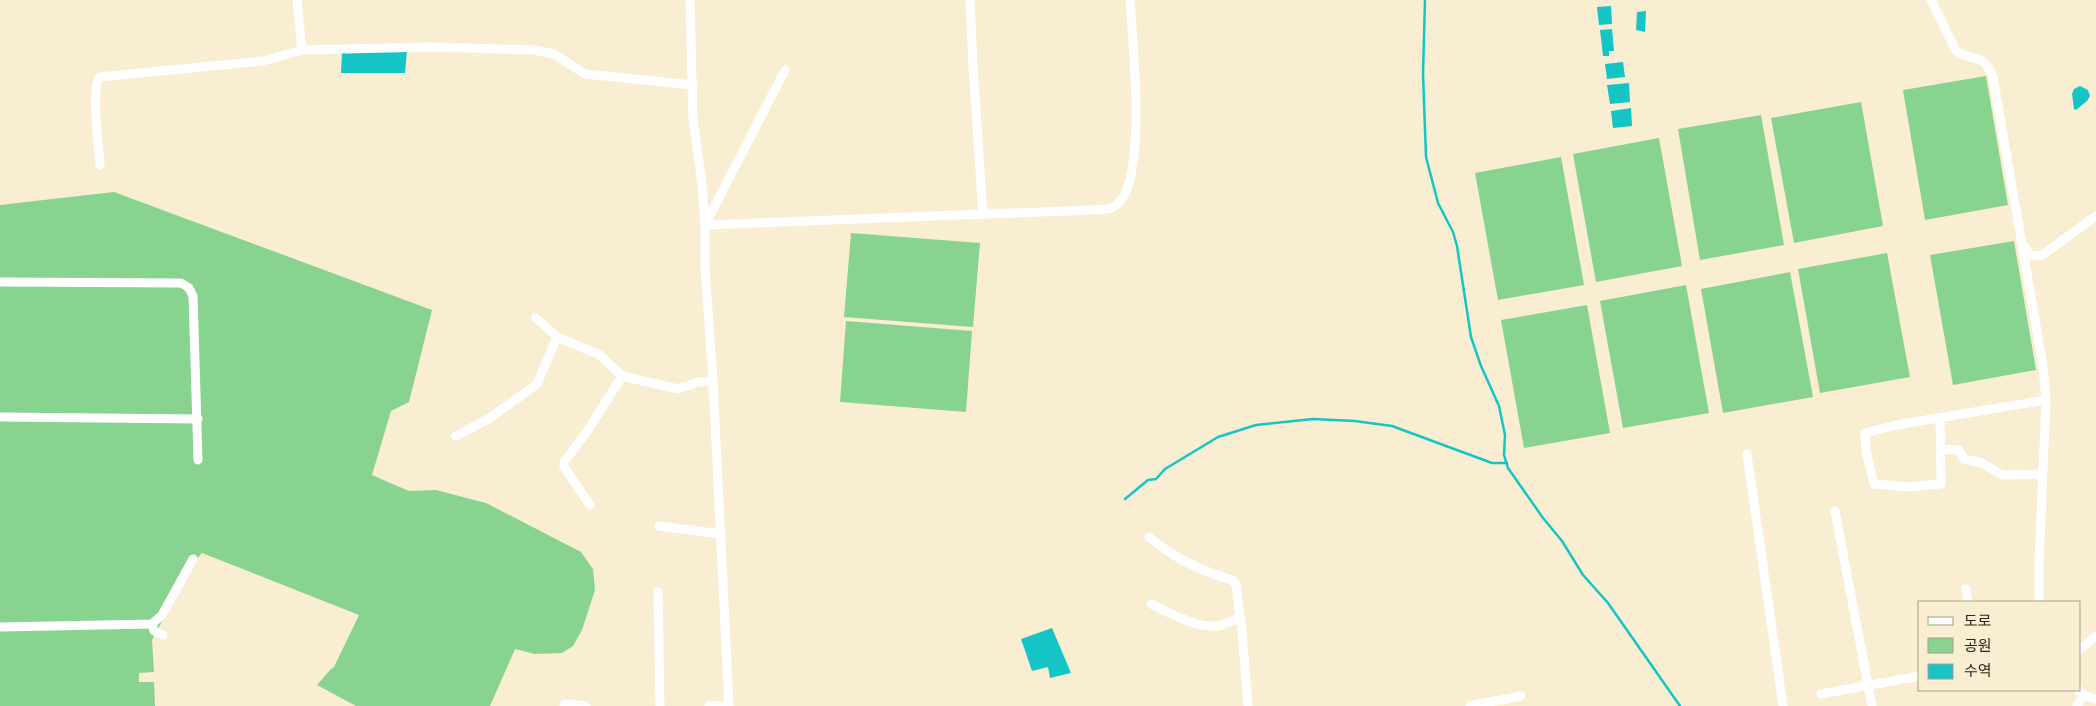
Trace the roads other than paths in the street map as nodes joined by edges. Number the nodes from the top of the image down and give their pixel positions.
1 (297, 0) edge
2 (690, 0) edge
3 (970, 0) edge
4 (1130, 0) edge
5 (1931, 0) edge
6 (302, 50) junction
7 (785, 70) dead end
8 (693, 85) junction
9 (100, 165) dead end
10 (984, 215) junction
11 (2096, 216) edge
12 (705, 225) junction
13 (2023, 246) junction
14 (0, 282) edge
15 (536, 318) dead end
16 (557, 337) junction
17 (622, 376) junction
18 (713, 381) junction
19 (2046, 400) junction
20 (0, 417) edge
21 (1940, 418) junction
22 (198, 419) junction
23 (456, 436) dead end
24 (1941, 449) junction
25 (1747, 454) dead end
26 (198, 460) dead end
27 (2042, 474) junction
28 (590, 505) dead end
29 (1835, 511) dead end
30 (659, 526) dead end
31 (721, 534) junction
32 (1149, 538) dead end
33 (193, 560) dead end
34 (1966, 589) dead end
35 (658, 592) dead end
36 (1968, 601) edge
37 (2039, 601) edge
38 (1151, 604) dead end
39 (1240, 618) junction
40 (152, 624) junction
41 (0, 627) edge
42 (163, 636) dead end
43 (2096, 636) edge
44 (2081, 648) edge
45 (1918, 676) edge
46 (1868, 686) junction
47 (2081, 692) edge
48 (1821, 694) dead end
49 (1521, 696) dead end
50 (2096, 699) edge
51 (729, 705) edge
52 (564, 706) edge
53 (586, 706) edge
54 (660, 706) edge
55 (709, 706) edge
56 (1248, 706) edge
57 (1470, 706) edge
58 (1783, 706) edge
59 (1872, 706) edge
60 (2077, 706) edge

1 - 6 street
2 - 8 street
3 - 10 street
4 - 10 street
5 - 13 street
6 - 8 street
6 - 9 street
7 - 12 street
8 - 12 street
10 - 12 street
11 - 13 street
12 - 18 street
13 - 19 street
14 - 22 street
15 - 16 street
16 - 17 street
16 - 23 street
17 - 18 street
17 - 28 street
18 - 31 street
19 - 21 street
19 - 27 street
20 - 22 street
21 - 24 street
21 - 24 street
22 - 26 street
24 - 27 street
25 - 58 street
27 - 37 street
29 - 46 street
30 - 31 street
31 - 51 street
32 - 39 street
33 - 40 street
34 - 36 street
35 - 54 street
38 - 39 street
39 - 56 street
40 - 41 street
40 - 42 street
43 - 44 street
45 - 46 street
46 - 48 street
46 - 59 street
47 - 50 street
47 - 60 street
49 - 57 street
51 - 55 street
52 - 53 street

